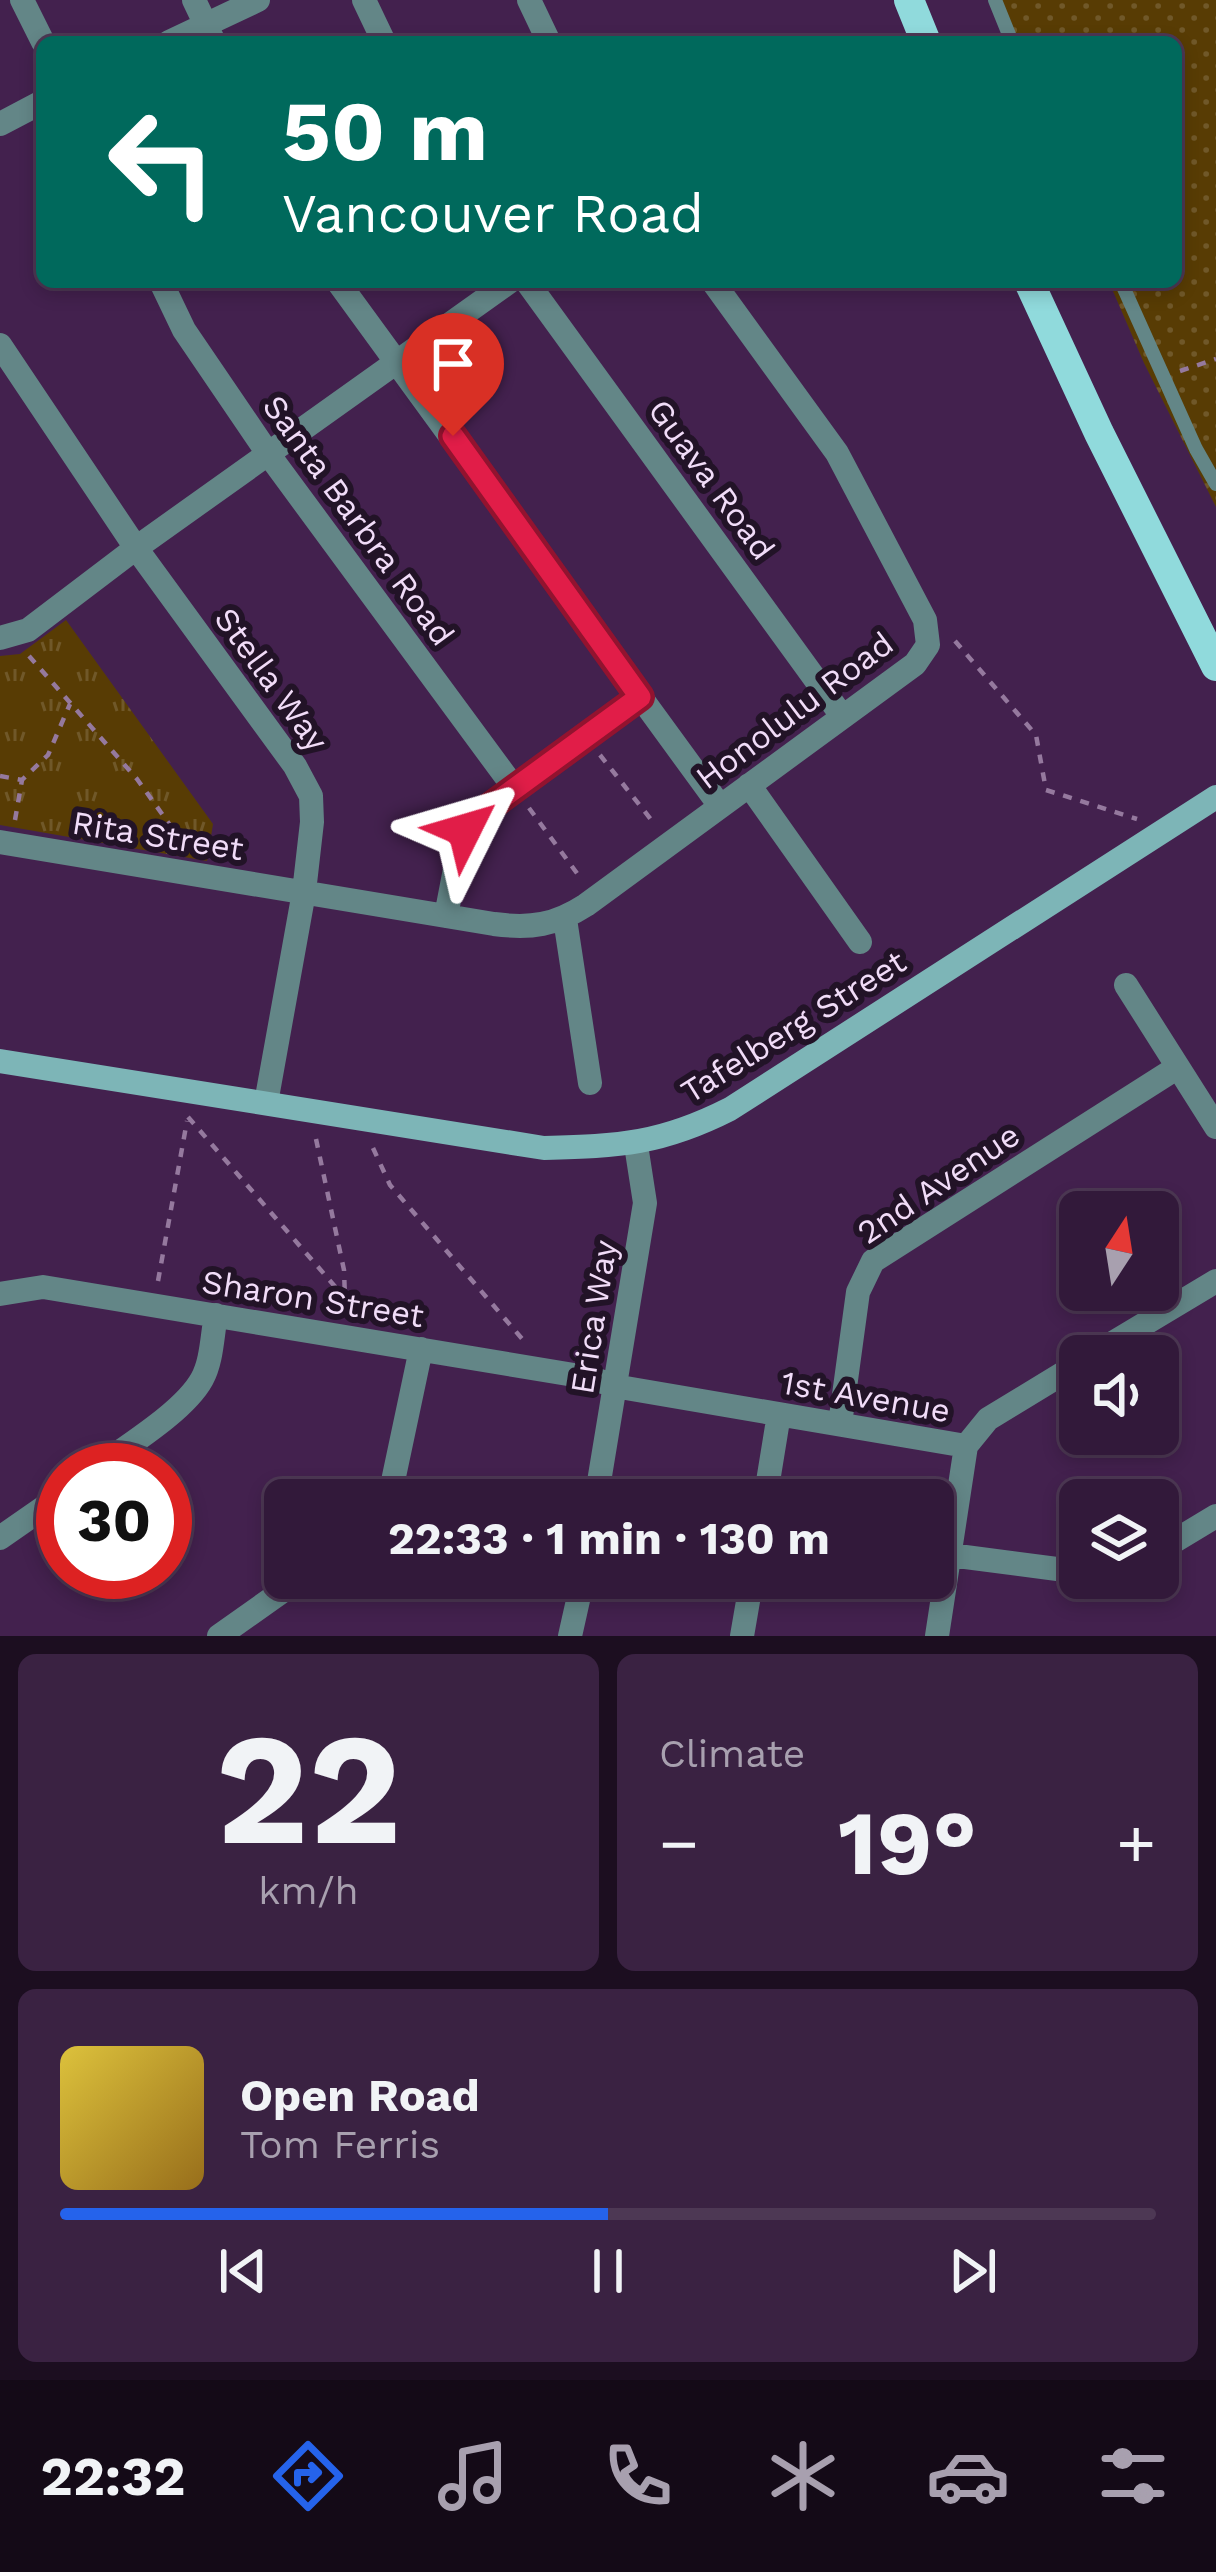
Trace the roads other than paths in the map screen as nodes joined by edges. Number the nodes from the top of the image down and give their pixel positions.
1 (22, 0) edge
2 (194, 0) edge
3 (258, 0) edge
4 (364, 0) edge
5 (530, 0) edge
6 (909, 0) edge
7 (995, 0) edge
8 (210, 33) edge
9 (40, 36) edge
10 (381, 36) edge
11 (546, 36) edge
12 (924, 36) edge
13 (1010, 36) edge
14 (36, 105) edge
15 (0, 124) edge
16 (164, 288) edge
17 (343, 288) edge
18 (501, 288) edge
19 (531, 288) edge
20 (717, 288) edge
21 (1032, 288) edge
22 (1123, 288) edge
23 (0, 345) edge
24 (399, 361) junction
25 (269, 455) junction
26 (1216, 484) edge
27 (136, 548) junction
28 (10, 642) edge
29 (1216, 666) edge
30 (640, 697) junction
31 (842, 716) junction
32 (749, 785) junction
33 (514, 789) junction
34 (1216, 797) edge
35 (720, 806) junction
36 (6, 836) edge
37 (304, 892) junction
38 (446, 916) junction
39 (565, 919) junction
40 (860, 942) dead end
41 (1126, 985) dead end
42 (0, 1060) edge
43 (1178, 1066) junction
44 (590, 1082) dead end
45 (266, 1103) junction
46 (1216, 1127) edge
47 (636, 1145) junction
48 (1216, 1281) edge
49 (0, 1294) edge
50 (216, 1316) junction
51 (1126, 1335) edge
52 (421, 1349) junction
53 (1059, 1376) edge
54 (614, 1386) junction
55 (779, 1414) junction
56 (840, 1424) junction
57 (129, 1443) edge
58 (966, 1446) junction
59 (393, 1479) edge
60 (599, 1479) edge
61 (768, 1479) edge
62 (36, 1513) edge
63 (1216, 1516) edge
64 (954, 1528) edge
65 (0, 1538) edge
66 (1179, 1538) edge
67 (954, 1556) edge
68 (1059, 1569) edge
69 (271, 1599) edge
70 (578, 1599) edge
71 (748, 1599) edge
72 (943, 1599) edge
73 (219, 1636) edge
74 (570, 1636) edge
75 (742, 1636) edge
76 (937, 1636) edge

1 - 9 street
2 - 8 street
3 - 8 street
4 - 10 street
5 - 11 street
6 - 12 main road
7 - 13 lane
14 - 15 street
16 - 25 street, Santa Barbra Road
17 - 24 street
18 - 24 street
19 - 31 street, Guava Road
20 - 31 street, Honolulu Road
21 - 29 main road
22 - 26 lane
23 - 27 street, Stella Way
24 - 25 street
24 - 30 street
25 - 27 street
25 - 33 street, Santa Barbra Road
27 - 28 street
27 - 37 street, Stella Way
30 - 33 street
30 - 35 street
31 - 32 street, Honolulu Road
32 - 35 street, Honolulu Road
32 - 40 street
33 - 38 street
34 - 47 street, Tafelberg Street
35 - 39 street, Honolulu Road
36 - 37 street, Rita Street
37 - 38 street, Honolulu Road
37 - 45 street, Stella Way
38 - 39 street, Honolulu Road
39 - 44 street
41 - 43 street
42 - 45 street, Tafelberg Street
43 - 46 street
43 - 56 street, 2nd Avenue
45 - 47 street, Tafelberg Street
47 - 54 street, Erica Way
48 - 51 street
49 - 50 street, Sharon Street
50 - 52 street, Sharon Street
50 - 57 street
52 - 54 street, Sharon Street
52 - 59 street
53 - 58 street, 1st Avenue
54 - 55 street, 1st Avenue
54 - 60 street, Erica Way
55 - 56 street, 1st Avenue
55 - 61 street
56 - 58 street, 1st Avenue
58 - 64 street
62 - 65 street
63 - 66 street
67 - 68 street
69 - 73 street
70 - 74 street
71 - 75 street
72 - 76 street

